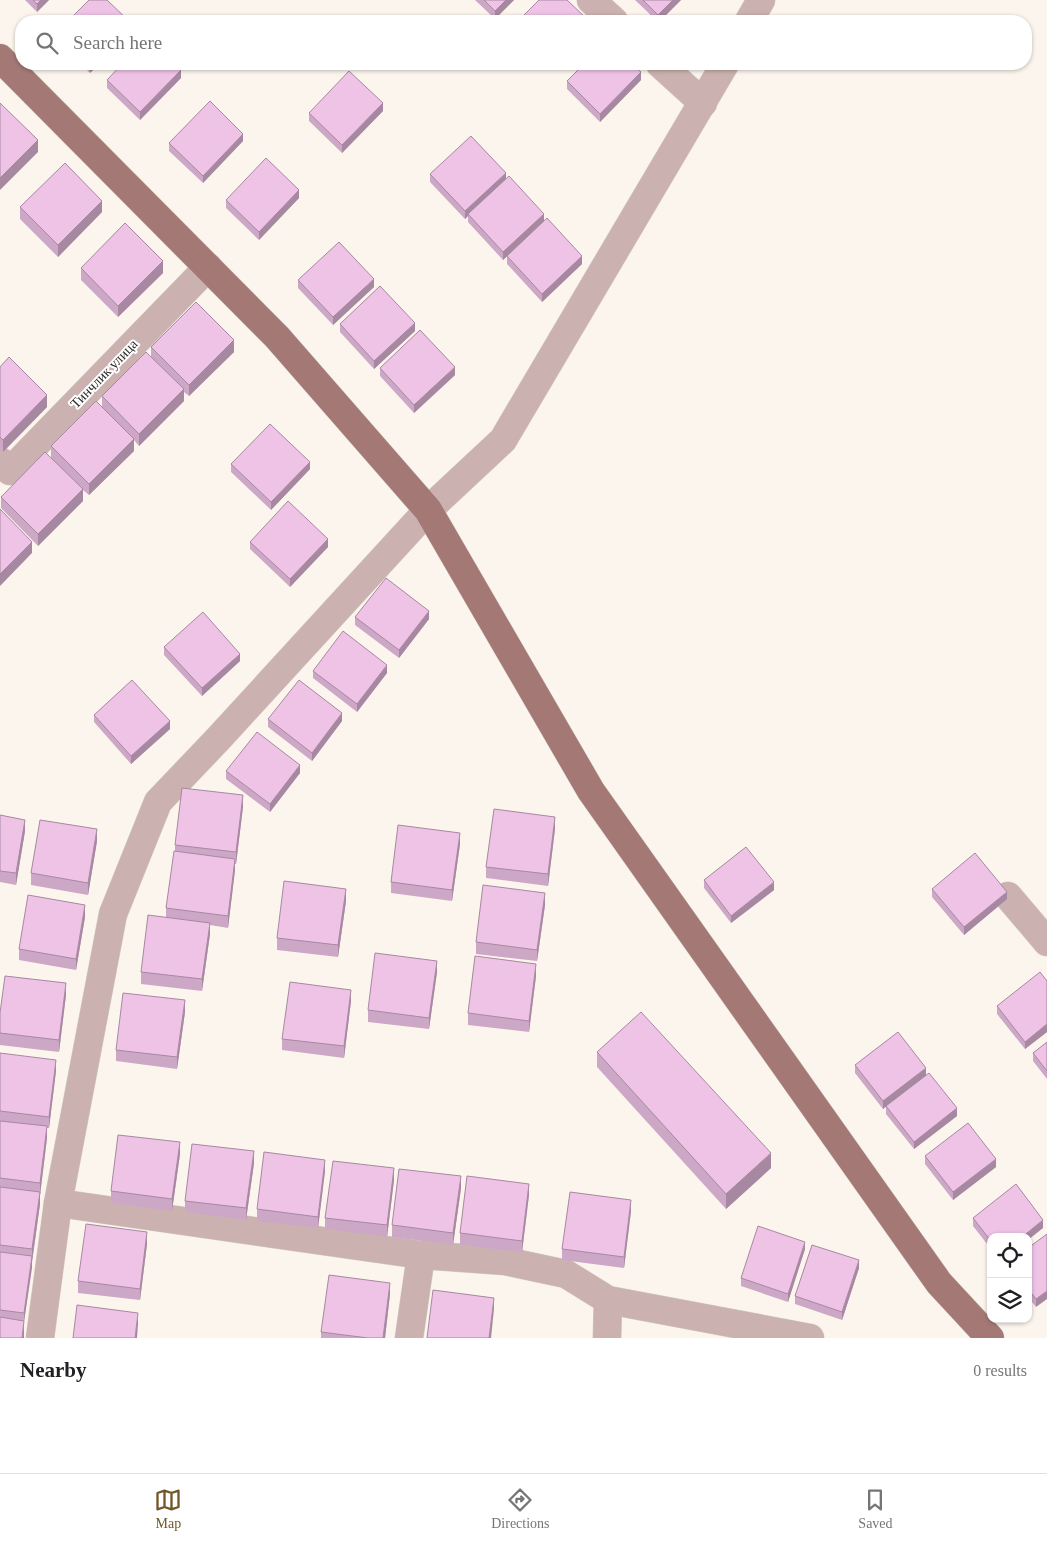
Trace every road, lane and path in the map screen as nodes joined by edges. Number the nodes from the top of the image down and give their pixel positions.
1 (591, 0) edge
2 (762, 0) edge
3 (607, 15) edge
4 (753, 15) edge
5 (0, 58) edge
6 (667, 70) edge
7 (722, 70) edge
8 (703, 103) junction
9 (208, 267) junction
10 (0, 461) edge
11 (428, 510) junction
12 (1008, 896) edge
13 (1047, 942) edge
14 (58, 1203) junction
15 (420, 1255) junction
16 (608, 1300) junction
17 (40, 1338) edge
18 (409, 1338) edge
19 (607, 1338) edge
20 (810, 1338) edge
21 (990, 1338) edge

1 - 3 street
2 - 4 street
5 - 9 main road
6 - 8 street
7 - 8 street
8 - 11 street
9 - 10 street, Тинчлик улица
9 - 11 main road
11 - 14 street
11 - 21 main road
12 - 13 street
14 - 15 street
14 - 17 street
15 - 16 street
15 - 18 street
16 - 19 street
16 - 20 street

